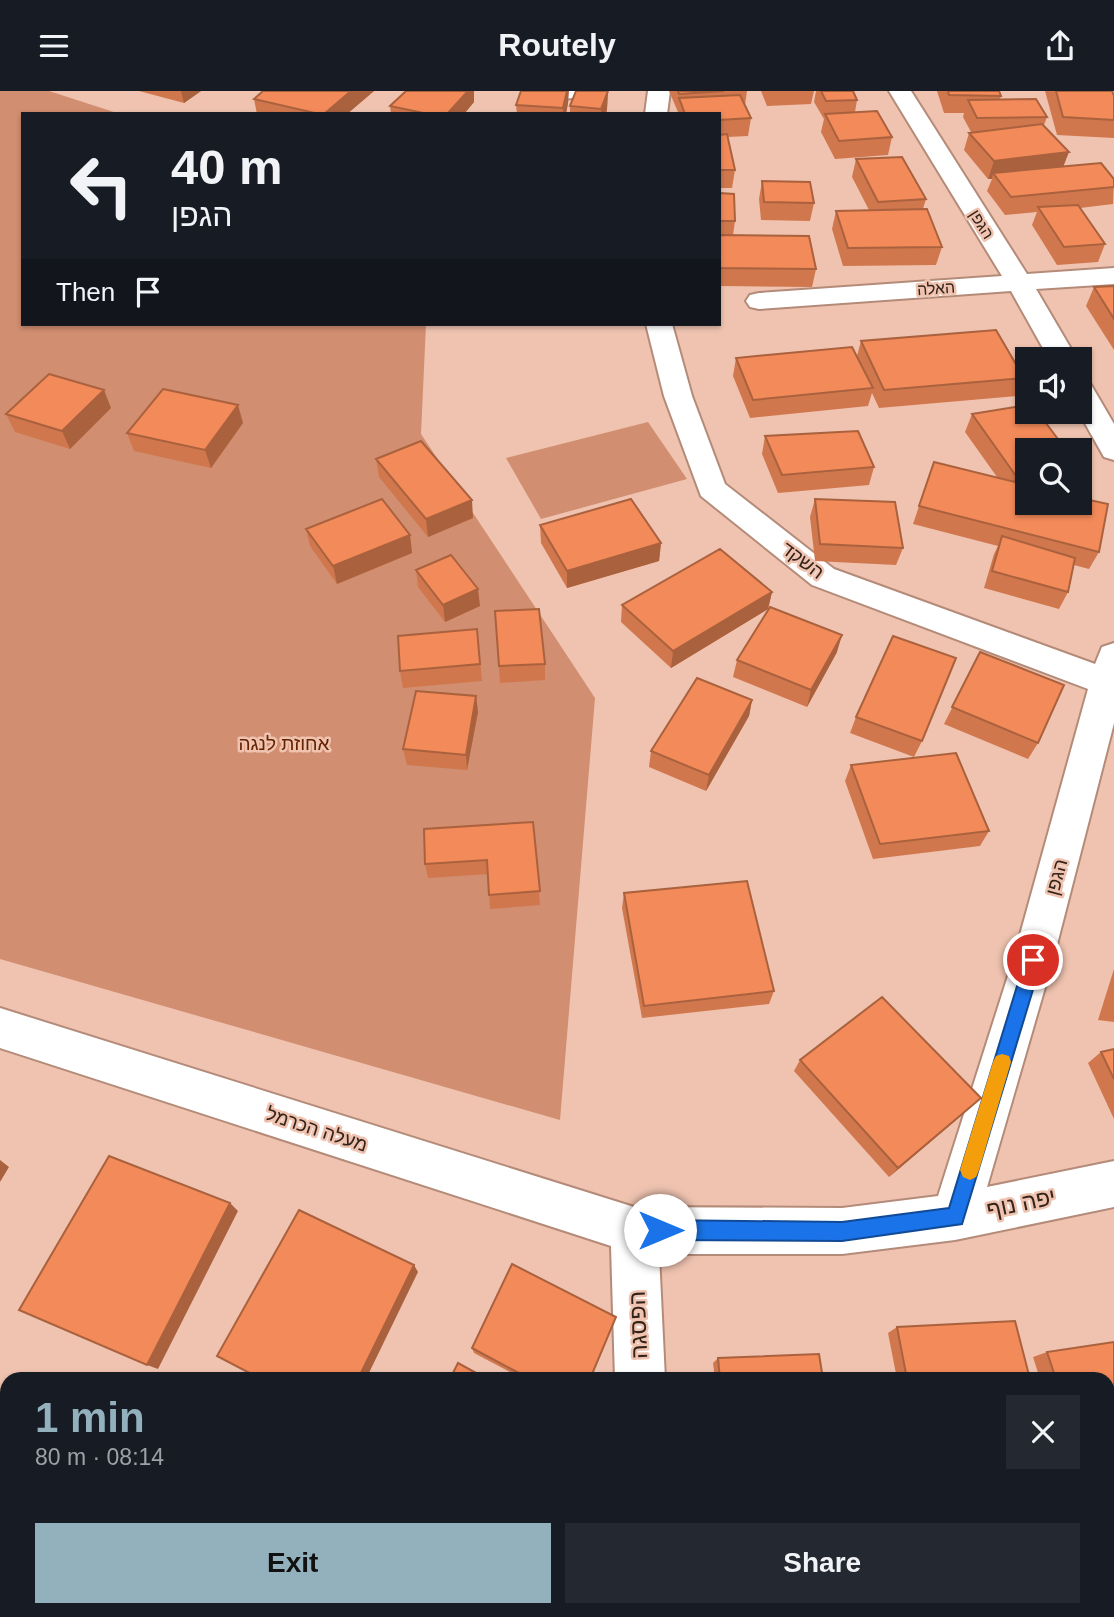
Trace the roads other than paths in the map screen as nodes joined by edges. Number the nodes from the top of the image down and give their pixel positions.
1 (536, 91) edge
2 (576, 91) edge
3 (659, 91) edge
4 (900, 91) edge
5 (656, 112) edge
6 (1114, 276) edge
7 (1019, 282) junction
8 (759, 301) dead end
9 (660, 326) edge
10 (1056, 347) edge
11 (1092, 411) edge
12 (1114, 450) edge
13 (1111, 670) edge
14 (0, 1028) edge
15 (1114, 1184) edge
16 (956, 1217) junction
17 (634, 1230) junction
18 (640, 1372) edge

1 - 2 street
3 - 5 street
4 - 7 street, הגפן
6 - 7 street, האלה
7 - 8 street, האלה
7 - 10 street, הגפן
9 - 13 street, השקד
11 - 12 street
13 - 16 street, הגפן
14 - 17 street, מעלה הכרמל
15 - 16 street, יפה נוף
16 - 17 street, יפה נוף
17 - 18 street, הפסגה

